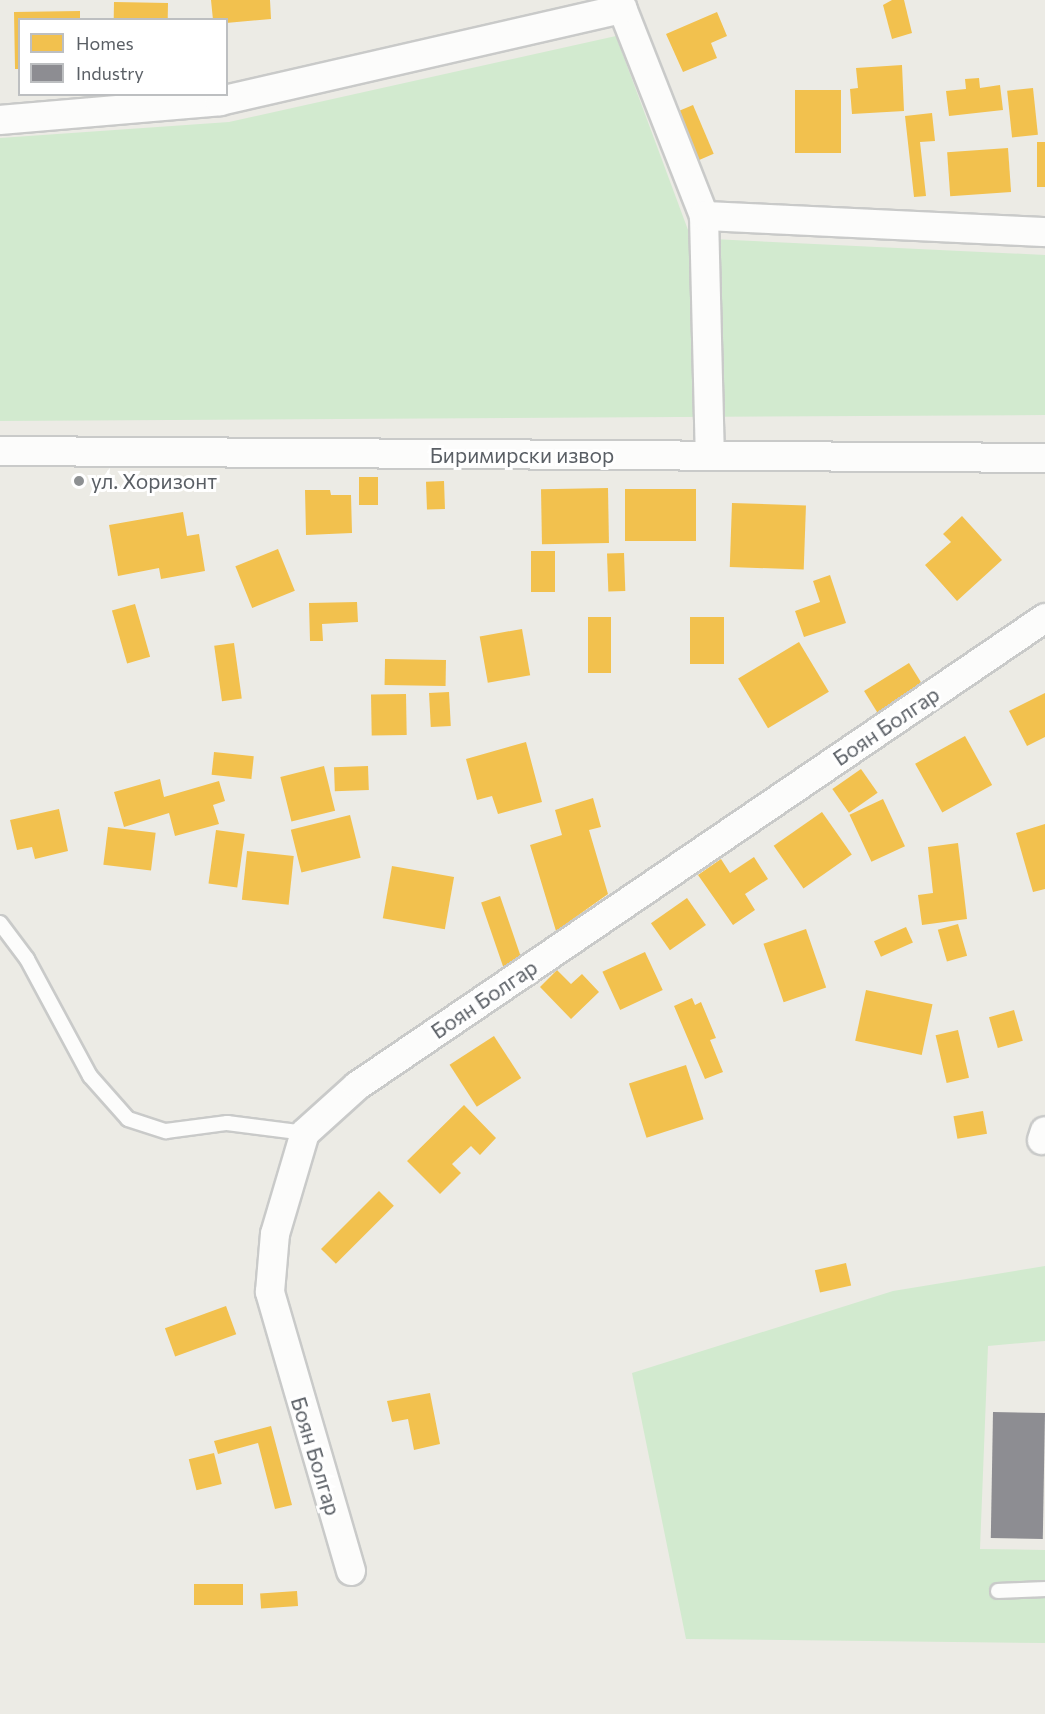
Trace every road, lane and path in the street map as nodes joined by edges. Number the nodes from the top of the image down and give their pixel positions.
1 (621, 4) edge
2 (0, 120) edge
3 (704, 216) junction
4 (1045, 232) edge
5 (0, 451) edge
6 (710, 456) junction
7 (1045, 458) edge
8 (1045, 618) edge
9 (0, 923) edge
10 (305, 1133) junction
11 (351, 1571) dead end
12 (1045, 1589) edge
13 (998, 1591) dead end

1 - 2 street
1 - 3 street
3 - 4 street
3 - 6 street
5 - 6 street, Биримирски извор
6 - 7 street, Биримирски извор
8 - 10 street, Боян Болгар
9 - 10 lane
10 - 11 street, Боян Болгар
12 - 13 lane

